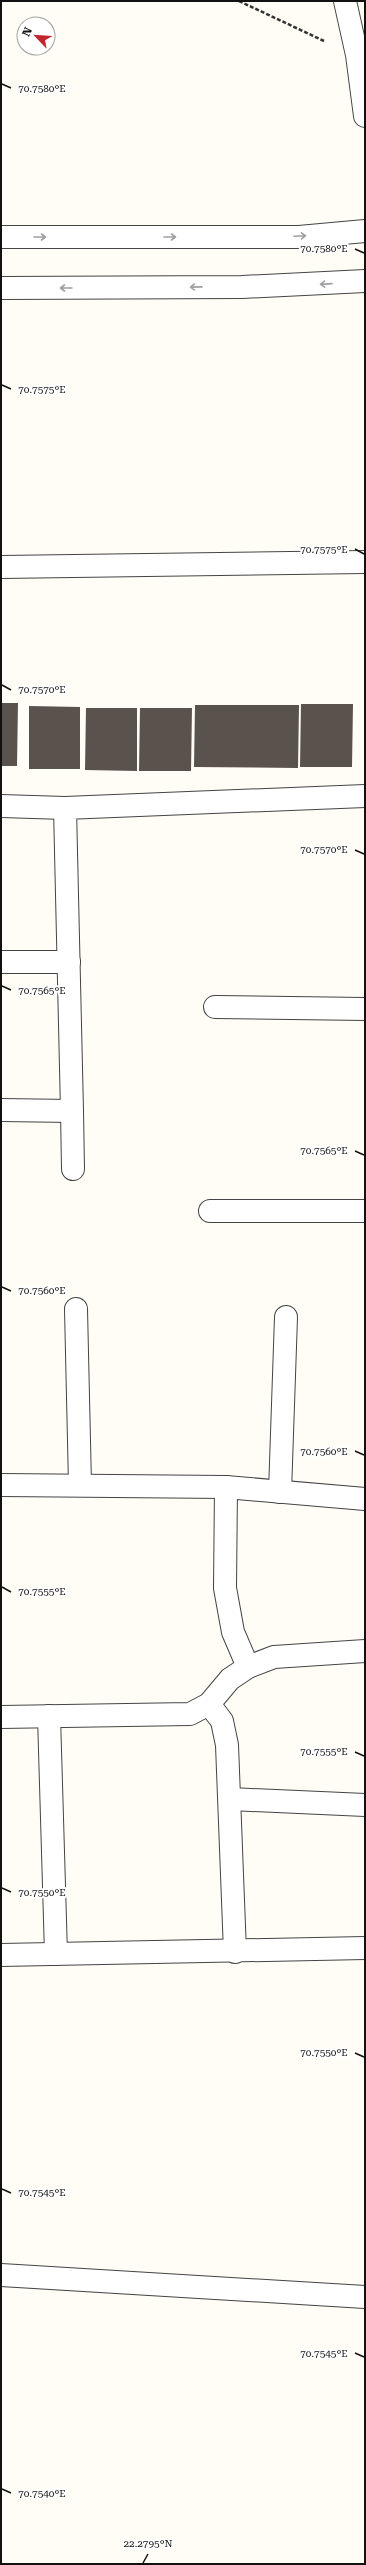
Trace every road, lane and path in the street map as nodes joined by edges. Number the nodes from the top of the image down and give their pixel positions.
1 (239, 1) edge
2 (345, 1) edge
3 (357, 55) junction
4 (365, 116) edge
5 (365, 231) edge
6 (1, 237) edge
7 (365, 281) edge
8 (1, 288) edge
9 (365, 562) edge
10 (1, 567) edge
11 (365, 796) edge
12 (1, 806) edge
13 (65, 808) junction
14 (1, 962) edge
15 (69, 962) junction
16 (215, 1007) dead end
17 (365, 1009) edge
18 (1, 1110) edge
19 (72, 1111) junction
20 (73, 1169) dead end
21 (210, 1210) dead end
22 (365, 1211) edge
23 (76, 1308) dead end
24 (286, 1317) dead end
25 (1, 1485) edge
26 (80, 1485) junction
27 (226, 1488) junction
28 (280, 1492) junction
29 (365, 1499) edge
30 (365, 1651) edge
31 (248, 1667) junction
32 (209, 1704) junction
33 (49, 1716) junction
34 (1, 1717) edge
35 (230, 1799) junction
36 (365, 1804) edge
37 (365, 1948) edge
38 (235, 1952) junction
39 (56, 1954) junction
40 (1, 1956) edge
41 (1, 2274) edge
42 (365, 2297) edge

1 - 3 path
2 - 3 street
3 - 4 street
6 -> 5 street
7 -> 8 street
9 - 10 street
11 - 13 street
12 - 13 street
13 - 15 street
14 - 15 street
15 - 19 street
16 - 17 street
18 - 19 street
19 - 20 street
21 - 22 street
23 - 26 street
24 - 28 street
25 - 26 street
26 - 27 street
27 - 28 street
27 - 31 street
28 - 29 street
30 - 31 street
31 - 32 street
32 - 33 street
32 - 35 street
33 - 34 street
33 - 39 street
35 - 36 street
35 - 38 street
37 - 38 street
38 - 39 street
39 - 40 street
41 - 42 street

